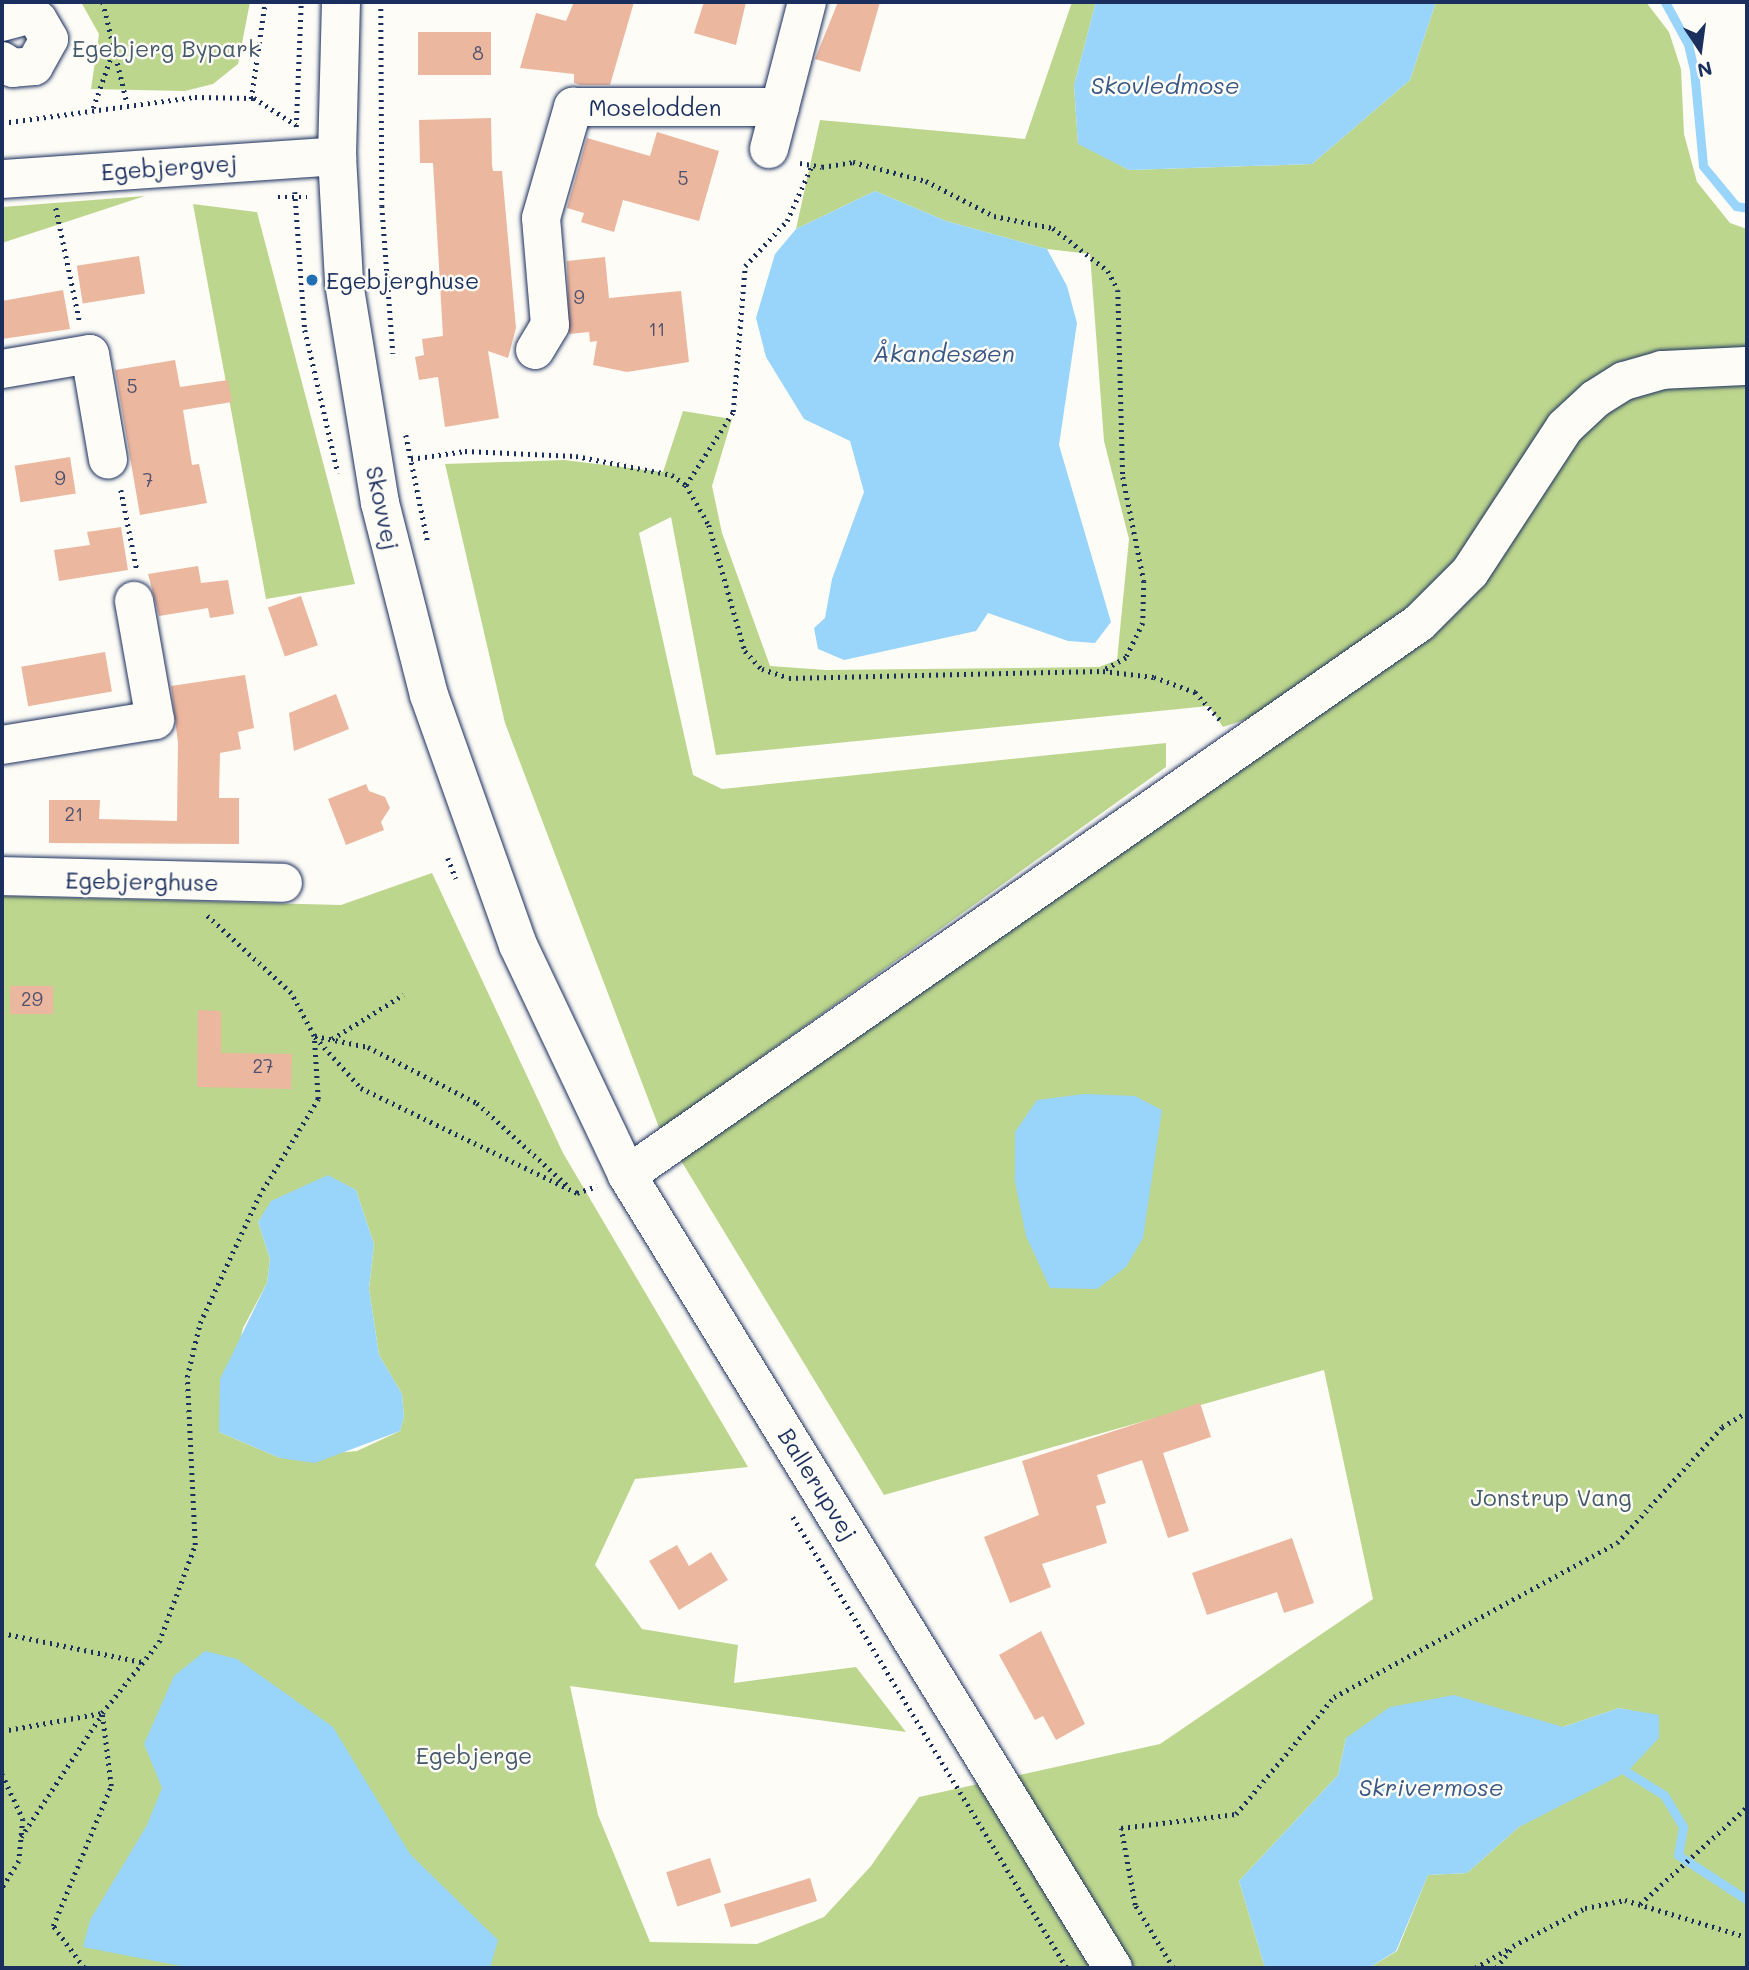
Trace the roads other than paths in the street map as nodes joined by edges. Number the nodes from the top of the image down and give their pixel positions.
1 (341, 2) edge
2 (807, 2) edge
3 (2, 22) edge
4 (2, 61) edge
5 (780, 107) junction
6 (769, 149) road end
7 (337, 156) junction
8 (2, 179) edge
9 (535, 350) dead end
10 (1747, 366) edge
11 (2, 369) edge
12 (108, 459) road end
13 (136, 589) road end
14 (2, 745) edge
15 (2, 876) edge
16 (283, 883) dead end
17 (538, 992) joint
18 (627, 1175) junction
19 (1112, 1968) edge

1 - 7 street, Skovvej
2 - 5 street
3 - 4 street
5 - 6 street
5 - 9 street, Moselodden
7 - 8 street, Egebjergvej
7 - 17 street, Skovvej
10 - 18 street
11 - 12 street
13 - 14 street
15 - 16 street, Egebjerghuse
17 - 18 street, Ballerupvej
18 - 19 street, Ballerupvej

